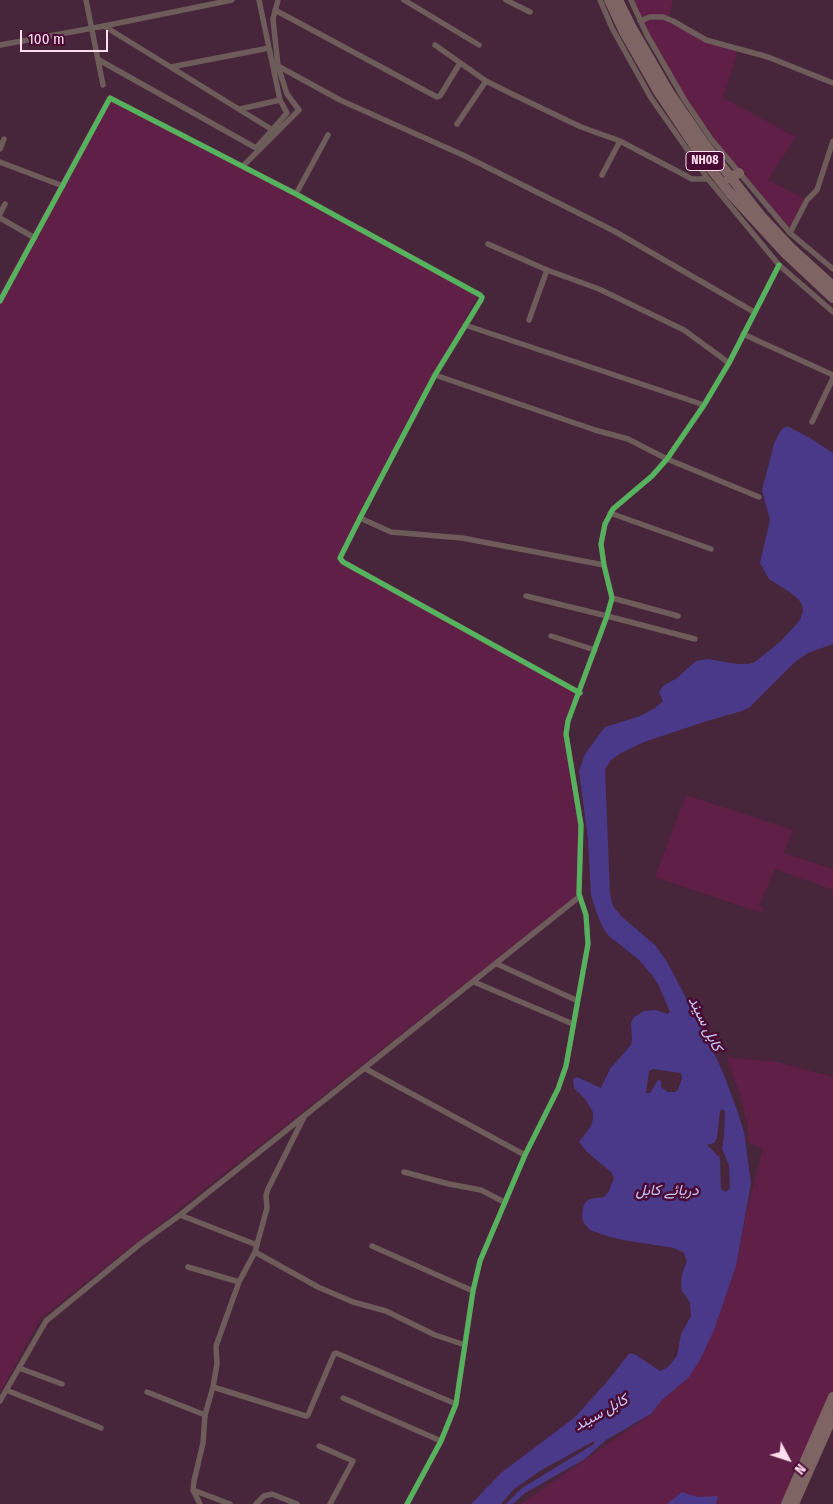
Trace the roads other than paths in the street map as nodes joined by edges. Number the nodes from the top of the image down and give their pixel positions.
1 (86, 0) edge
2 (232, 0) edge
3 (259, 0) edge
4 (278, 0) edge
5 (404, 0) edge
6 (506, 0) edge
7 (600, 0) edge
8 (609, 0) edge
9 (618, 0) edge
10 (631, 0) edge
11 (274, 10) junction
12 (530, 12) dead end
13 (640, 21) junction
14 (104, 26) junction
15 (92, 28) junction
16 (0, 45) edge
17 (479, 45) dead end
18 (435, 46) dead end
19 (269, 48) junction
20 (99, 60) junction
21 (460, 63) junction
22 (278, 66) junction
23 (171, 67) junction
24 (486, 81) junction
25 (833, 83) edge
26 (103, 86) dead end
27 (280, 100) junction
28 (240, 109) junction
29 (457, 124) dead end
30 (271, 129) junction
31 (328, 135) dead end
32 (4, 139) dead end
33 (620, 141) junction
34 (707, 141) junction
35 (833, 141) edge
36 (0, 149) edge
37 (0, 162) edge
38 (243, 166) junction
39 (602, 175) dead end
40 (734, 175) junction
41 (708, 179) junction
42 (63, 186) junction
43 (296, 194) junction
44 (726, 194) junction
45 (5, 204) dead end
46 (0, 214) edge
47 (0, 218) edge
48 (790, 233) junction
49 (34, 238) junction
50 (488, 244) dead end
51 (779, 265) junction
52 (833, 269) edge
53 (547, 270) junction
54 (833, 286) edge
55 (833, 298) edge
56 (0, 301) edge
57 (754, 312) junction
58 (833, 312) edge
59 (529, 320) dead end
60 (466, 325) junction
61 (743, 334) junction
62 (729, 363) junction
63 (435, 375) junction
64 (833, 376) edge
65 (704, 405) junction
66 (812, 422) dead end
67 (667, 459) junction
68 (759, 497) dead end
69 (610, 513) junction
70 (360, 518) junction
71 (711, 549) dead end
72 (604, 565) junction
73 (526, 596) dead end
74 (612, 598) junction
75 (607, 616) junction
76 (678, 616) dead end
77 (551, 636) dead end
78 (695, 639) dead end
79 (595, 650) junction
80 (580, 693) junction
81 (579, 897) junction
82 (497, 964) junction
83 (474, 982) junction
84 (578, 1002) junction
85 (573, 1024) junction
86 (364, 1068) junction
87 (305, 1115) junction
88 (525, 1155) junction
89 (404, 1172) dead end
90 (504, 1202) junction
91 (180, 1214) junction
92 (257, 1245) junction
93 (372, 1246) dead end
94 (255, 1252) junction
95 (188, 1267) dead end
96 (240, 1282) junction
97 (473, 1291) junction
98 (465, 1345) junction
99 (19, 1368) junction
100 (62, 1384) dead end
101 (213, 1387) junction
102 (6, 1390) junction
103 (147, 1392) dead end
104 (833, 1397) edge
105 (343, 1398) dead end
106 (0, 1402) edge
107 (456, 1404) junction
108 (205, 1415) junction
109 (833, 1416) edge
110 (100, 1428) dead end
111 (441, 1441) junction
112 (319, 1446) dead end
113 (193, 1490) junction
114 (200, 1504) edge
115 (230, 1504) edge
116 (256, 1504) edge
117 (297, 1504) edge
118 (330, 1504) edge
119 (407, 1504) edge
120 (786, 1504) edge
121 (794, 1504) edge

1 - 15 street
2 - 14 street
3 - 19 street
4 - 11 street
5 - 17 street
6 - 12 street
7 - 41 street
8 - 44 highway, NH08
9 - 34 highway, NH08
10 - 13 street
11 - 21 street
11 - 22 street
13 - 25 street
13 - 34 street
14 - 15 street
14 - 23 street
15 - 16 street
15 - 20 street
18 - 21 street
19 - 23 street
19 - 27 street
20 - 26 street
20 - 30 street
21 - 24 street
22 - 38 street
22 - 57 street
23 - 28 street
24 - 29 street
24 - 33 street
27 - 28 street
27 - 30 street
28 - 30 street
31 - 43 street
32 - 36 street
33 - 39 street
33 - 41 street
34 - 40 highway, NH08
35 - 48 street
37 - 42 street
38 - 42 street
38 - 43 street
40 - 48 street
40 - 54 highway, NH08
41 - 44 street
42 - 49 street
43 - 60 street
44 - 51 street
44 - 55 highway, NH08
45 - 46 street
47 - 49 street
48 - 52 street
49 - 56 street
50 - 53 street
51 - 57 street
51 - 58 street
53 - 59 street
53 - 62 street
57 - 61 street
60 - 63 street
60 - 65 street
61 - 62 street
61 - 64 street
62 - 65 street
63 - 67 street
63 - 70 street
64 - 66 street
65 - 67 street
67 - 68 street
67 - 69 street
69 - 71 street
69 - 72 street
70 - 72 street
70 - 80 street
72 - 74 street
73 - 75 street
74 - 75 street
74 - 76 street
75 - 78 street
75 - 79 street
77 - 79 street
79 - 80 street
80 - 81 street
81 - 82 street
81 - 84 street
82 - 83 street
82 - 84 street
83 - 85 street
83 - 86 street
84 - 85 street
85 - 88 street
86 - 87 street
86 - 88 street
87 - 91 street
87 - 92 street
88 - 90 street
89 - 90 street
90 - 97 street
91 - 92 street
91 - 99 street
92 - 94 street
93 - 97 street
94 - 96 street
94 - 98 street
95 - 96 street
96 - 101 street
97 - 98 street
98 - 107 street
99 - 100 street
99 - 102 street
101 - 107 street
101 - 108 street
102 - 106 street
102 - 110 street
103 - 108 street
104 - 120 highway
105 - 111 street
107 - 111 street
108 - 113 street
109 - 121 highway
111 - 119 street
112 - 118 street
113 - 114 street
113 - 115 street
116 - 117 street

